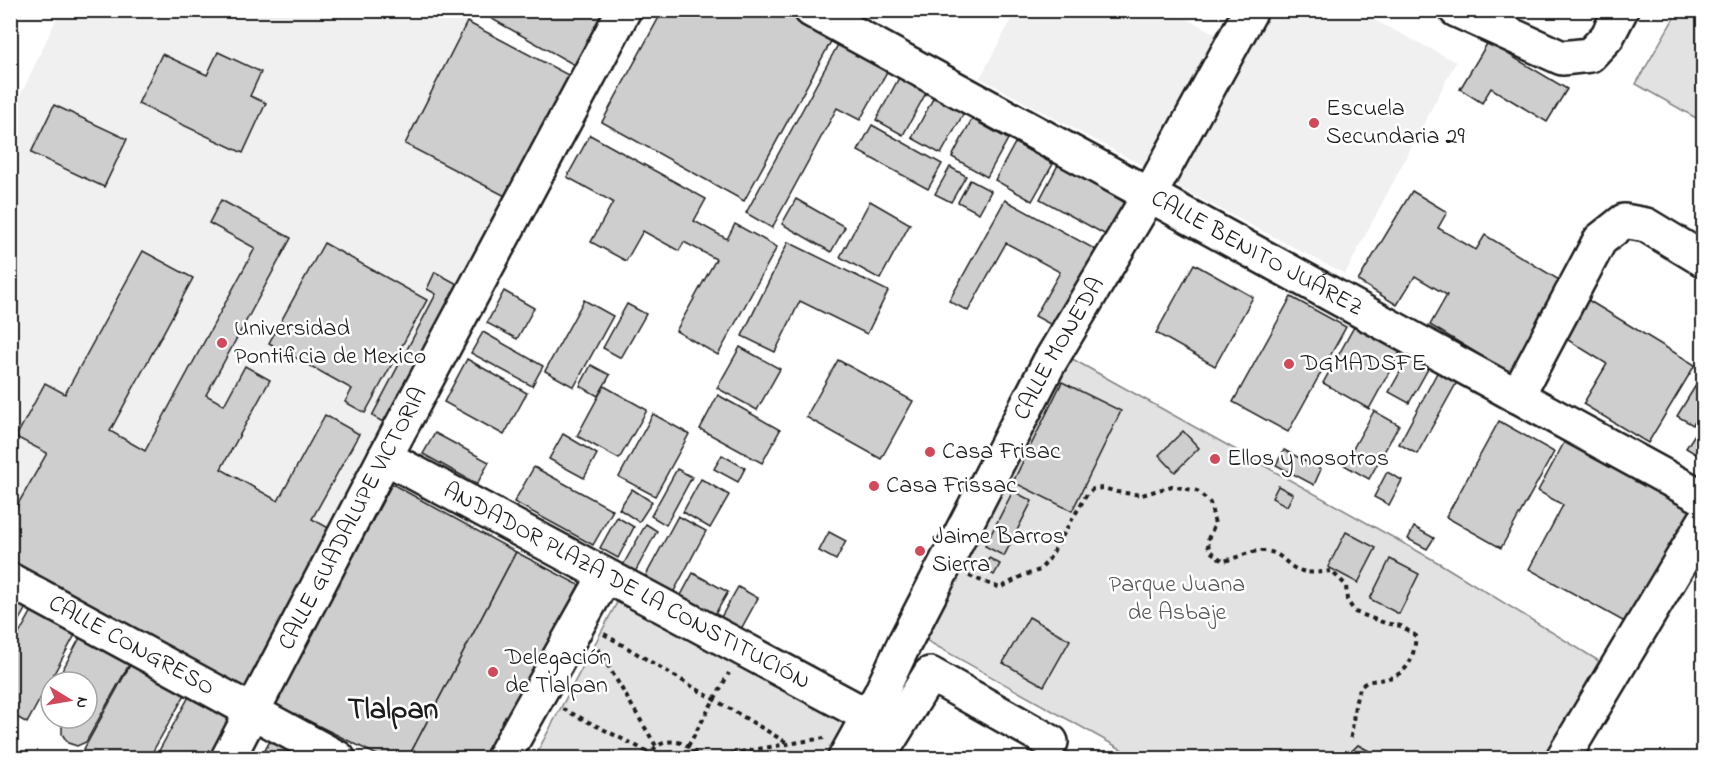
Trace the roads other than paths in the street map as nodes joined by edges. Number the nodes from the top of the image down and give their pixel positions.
1 (624, 10) edge
2 (811, 10) edge
3 (1251, 10) edge
4 (1456, 10) edge
5 (1621, 10) edge
6 (1150, 194) junction
7 (1704, 260) edge
8 (1517, 396) junction
9 (385, 457) junction
10 (1704, 498) edge
11 (1704, 522) edge
12 (605, 576) junction
13 (10, 580) edge
14 (254, 711) junction
15 (861, 741) edge
16 (1051, 742) dead end
17 (228, 759) edge
18 (338, 759) edge
19 (503, 759) edge
20 (1563, 759) edge

1 - 9 street, CALLE GUADALUPE VICTORIA
2 - 6 street, CALLE BENITO JUÁREZ
3 - 6 street, CALLE MONEDA
4 - 5 street
6 - 8 street, CALLE BENITO JUÁREZ
6 - 15 street, CALLE MONEDA
7 - 8 street
8 - 10 street, CALLE BENITO JUÁREZ
9 - 12 street, ANDADOR PLAZA DE LA CONSTITUCIÓN
9 - 14 street, CALLE GUADALUPE VICTORIA
11 - 20 street
12 - 15 street, ANDADOR PLAZA DE LA CONSTITUCIÓN
12 - 19 street
13 - 14 street, CALLE CONGRESO
14 - 17 street, CALLE GUADALUPE VICTORIA
14 - 18 street, CALLE CONGRESO
15 - 16 street

